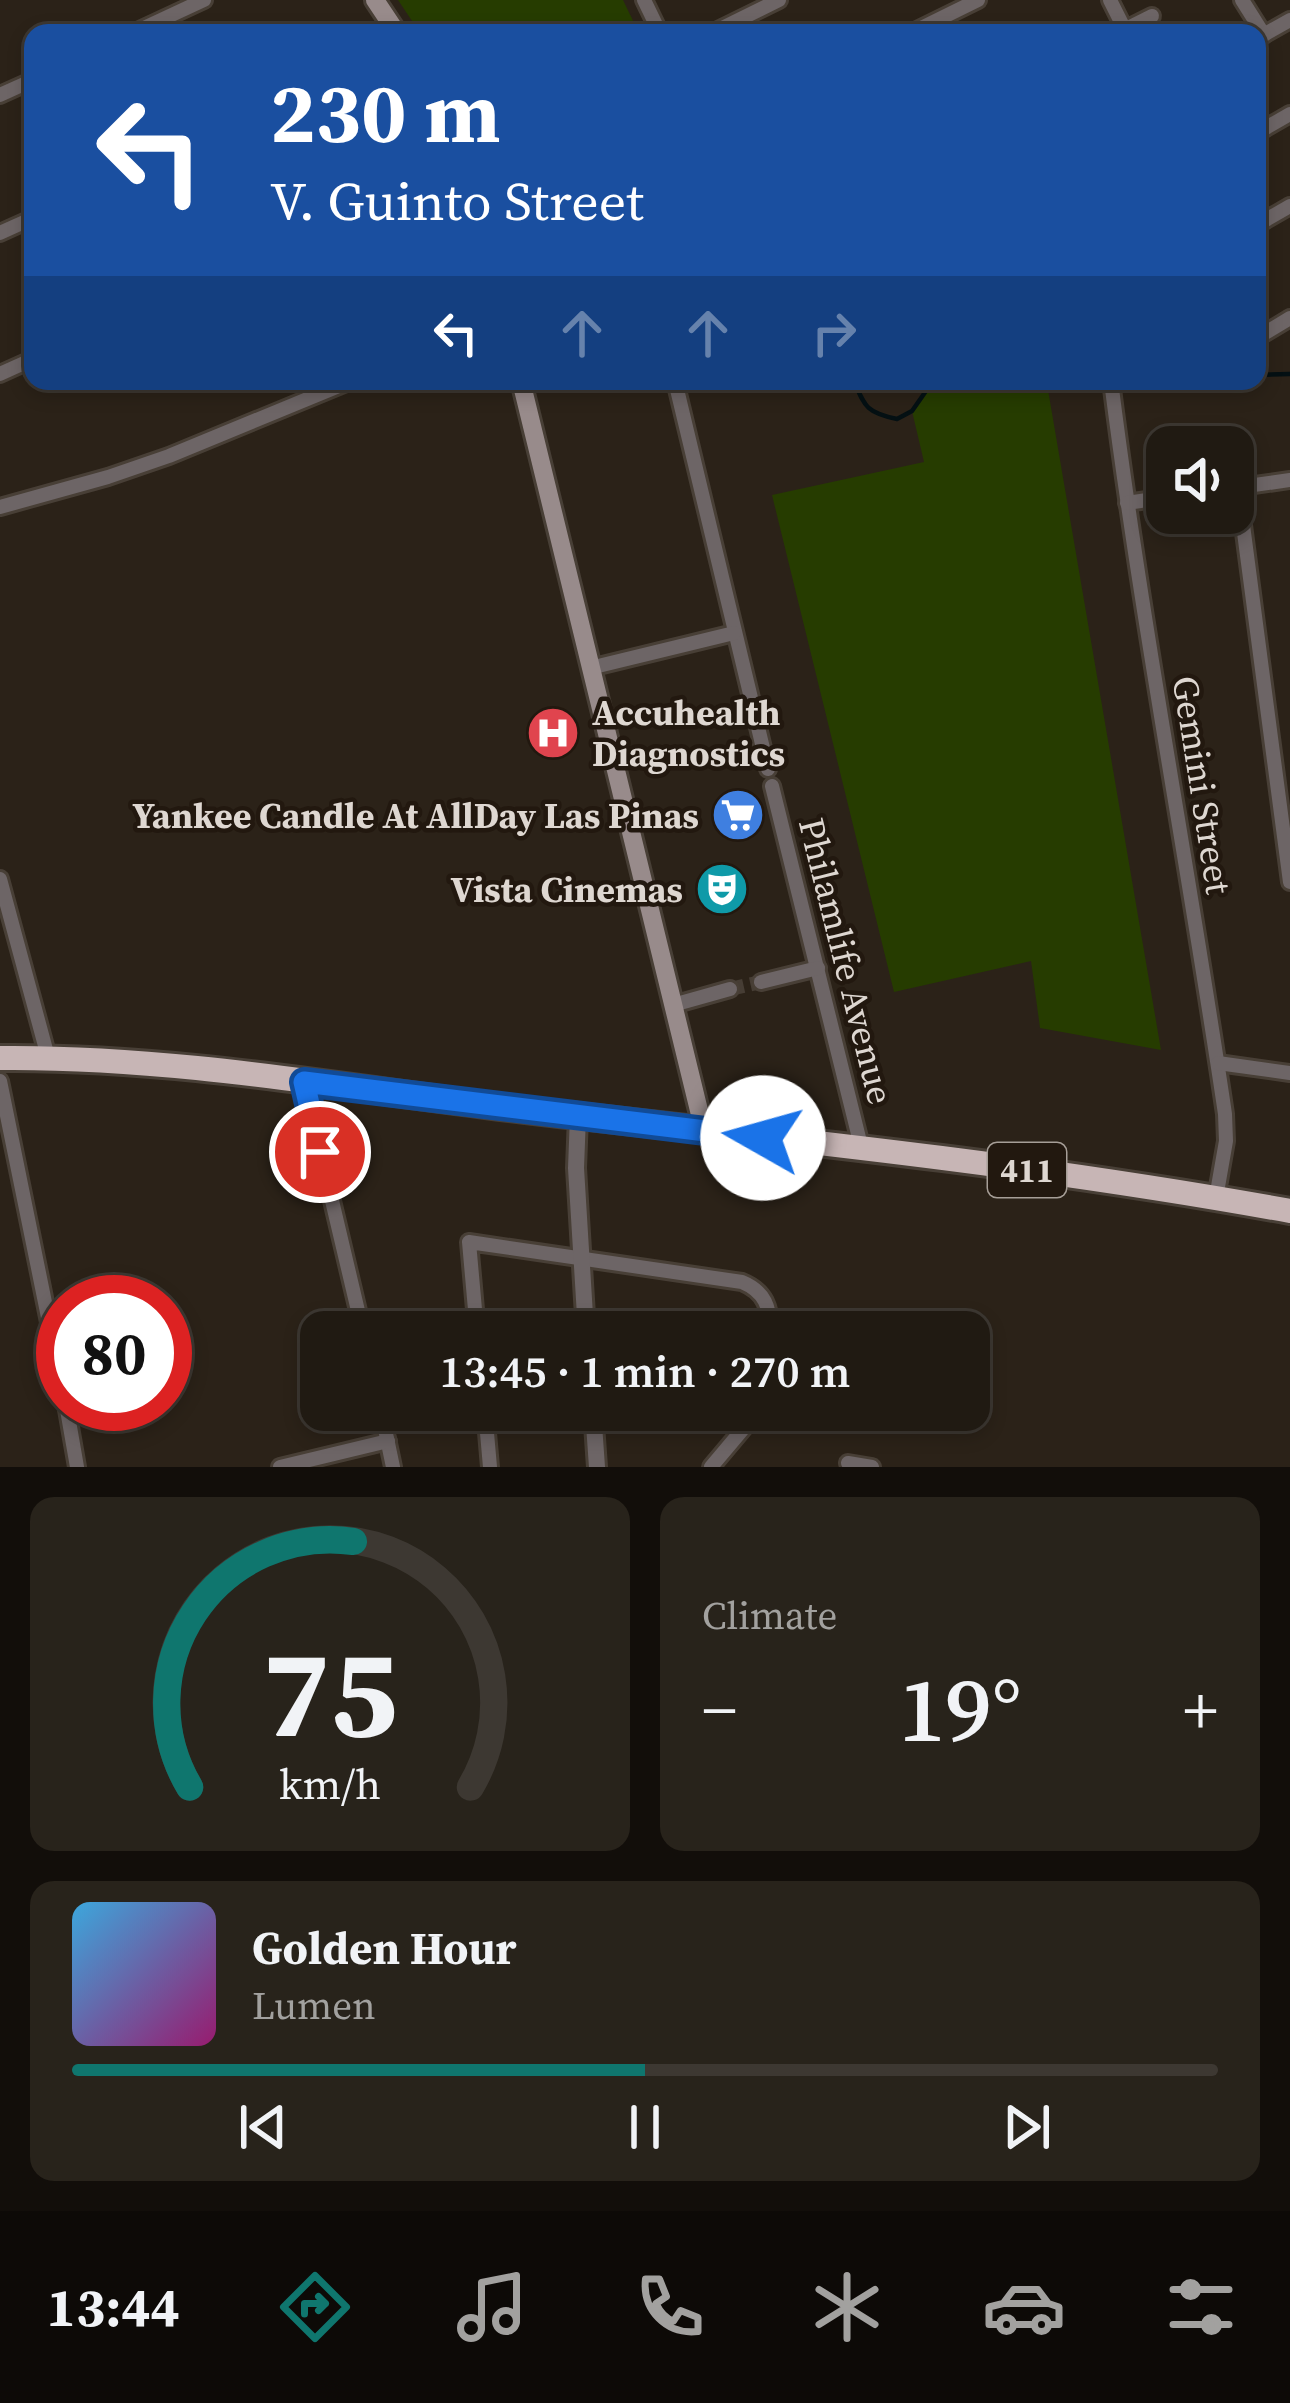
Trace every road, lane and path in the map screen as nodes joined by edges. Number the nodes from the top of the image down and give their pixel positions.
1 (204, 0) edge
2 (779, 0) edge
3 (978, 0) edge
4 (1152, 16) dead end
5 (152, 24) edge
6 (730, 24) edge
7 (929, 24) edge
8 (1136, 24) edge
9 (329, 390) edge
10 (523, 390) edge
11 (677, 390) edge
12 (1112, 390) edge
13 (1290, 480) edge
14 (1254, 485) edge
15 (1146, 500) edge
16 (1126, 503) junction
17 (0, 507) edge
18 (1242, 534) edge
19 (734, 633) junction
20 (590, 668) junction
21 (768, 769) dead end
22 (772, 786) dead end
23 (0, 879) edge
24 (1290, 882) edge
25 (818, 968) junction
26 (761, 982) tunnel mouth
27 (730, 989) tunnel mouth
28 (673, 1005) junction
29 (48, 1057) junction
30 (0, 1058) edge
31 (1218, 1063) junction
32 (1290, 1073) edge
33 (0, 1081) edge
34 (304, 1082) junction
35 (578, 1116) junction
36 (704, 1131) junction
37 (862, 1150) junction
38 (1216, 1198) junction
39 (1290, 1211) edge
40 (580, 1257) junction
41 (40, 1275) edge
42 (358, 1311) edge
43 (476, 1311) edge
44 (584, 1311) edge
45 (769, 1311) edge
46 (71, 1431) edge
47 (386, 1431) edge
48 (487, 1431) edge
49 (594, 1431) edge
50 (741, 1431) edge
51 (388, 1441) junction
52 (848, 1463) dead end
53 (77, 1467) edge
54 (280, 1467) edge
55 (393, 1467) edge
56 (490, 1467) edge
57 (597, 1467) edge
58 (711, 1467) edge
59 (872, 1467) edge

1 - 5 street
2 - 6 street
3 - 7 street
4 - 8 street
9 - 17 street
10 - 20 main road
11 - 19 street
12 - 16 street, Gemini Street
13 - 14 street
15 - 16 street
16 - 31 street, Gemini Street
18 - 24 street
19 - 20 street
19 - 21 street
20 - 28 main road
22 - 25 street, Philamlife Avenue
23 - 29 street
25 - 26 street
25 - 37 street, Philamlife Avenue
27 - 28 street
28 - 36 main road
29 - 30 highway, 411
29 - 34 highway, 411
31 - 32 street
31 - 38 street, Gemini Street
33 - 41 street
34 - 35 highway, 411
34 - 42 street
35 - 36 highway, 411
35 - 40 street
36 - 37 highway, 411
37 - 38 highway, 411
38 - 39 highway, 411
40 - 43 street
40 - 44 street
40 - 45 street
46 - 53 street
47 - 51 street
48 - 56 street
49 - 57 street
50 - 58 street
51 - 54 street
51 - 55 street
52 - 59 street

